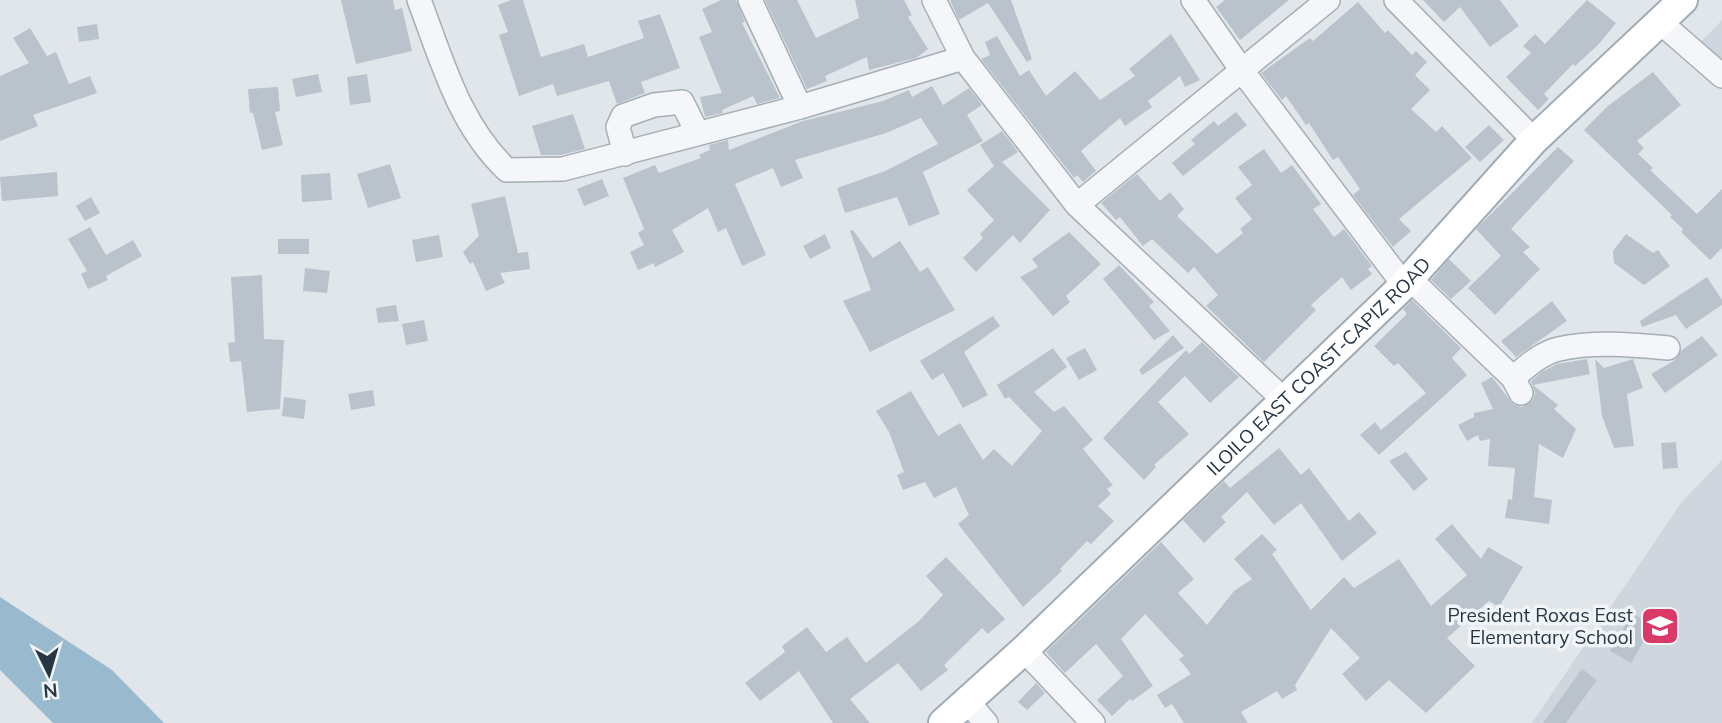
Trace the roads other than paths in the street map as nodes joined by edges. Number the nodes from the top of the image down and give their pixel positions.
1 (419, 0) edge
2 (750, 0) edge
3 (934, 0) edge
4 (1194, 0) edge
5 (1328, 0) edge
6 (1396, 0) edge
7 (1667, 9) edge
8 (963, 58) junction
9 (1243, 72) junction
10 (1722, 76) edge
11 (800, 107) junction
12 (697, 132) junction
13 (1534, 140) junction
14 (625, 154) junction
15 (1077, 205) junction
16 (1407, 282) junction
17 (1668, 348) dead end
18 (1284, 400) junction
19 (1024, 650) junction
20 (977, 712) edge
21 (943, 723) edge
22 (1093, 723) edge

1 - 14 street
2 - 11 street
3 - 8 street
4 - 9 street
5 - 9 street
6 - 13 street
7 - 10 street
7 - 13 main road, ILOILO EAST COAST-CAPIZ ROAD
8 - 11 street
8 - 15 street
9 - 15 street
9 - 16 street
11 - 12 street
12 - 14 street
12 - 14 street
13 - 16 main road, ILOILO EAST COAST-CAPIZ ROAD
15 - 18 street
16 - 17 street
16 - 18 main road, ILOILO EAST COAST-CAPIZ ROAD
18 - 19 main road, ILOILO EAST COAST-CAPIZ ROAD
19 - 20 main road, ILOILO EAST COAST-CAPIZ ROAD
19 - 22 street
20 - 21 main road, ILOILO EAST COAST-CAPIZ ROAD

